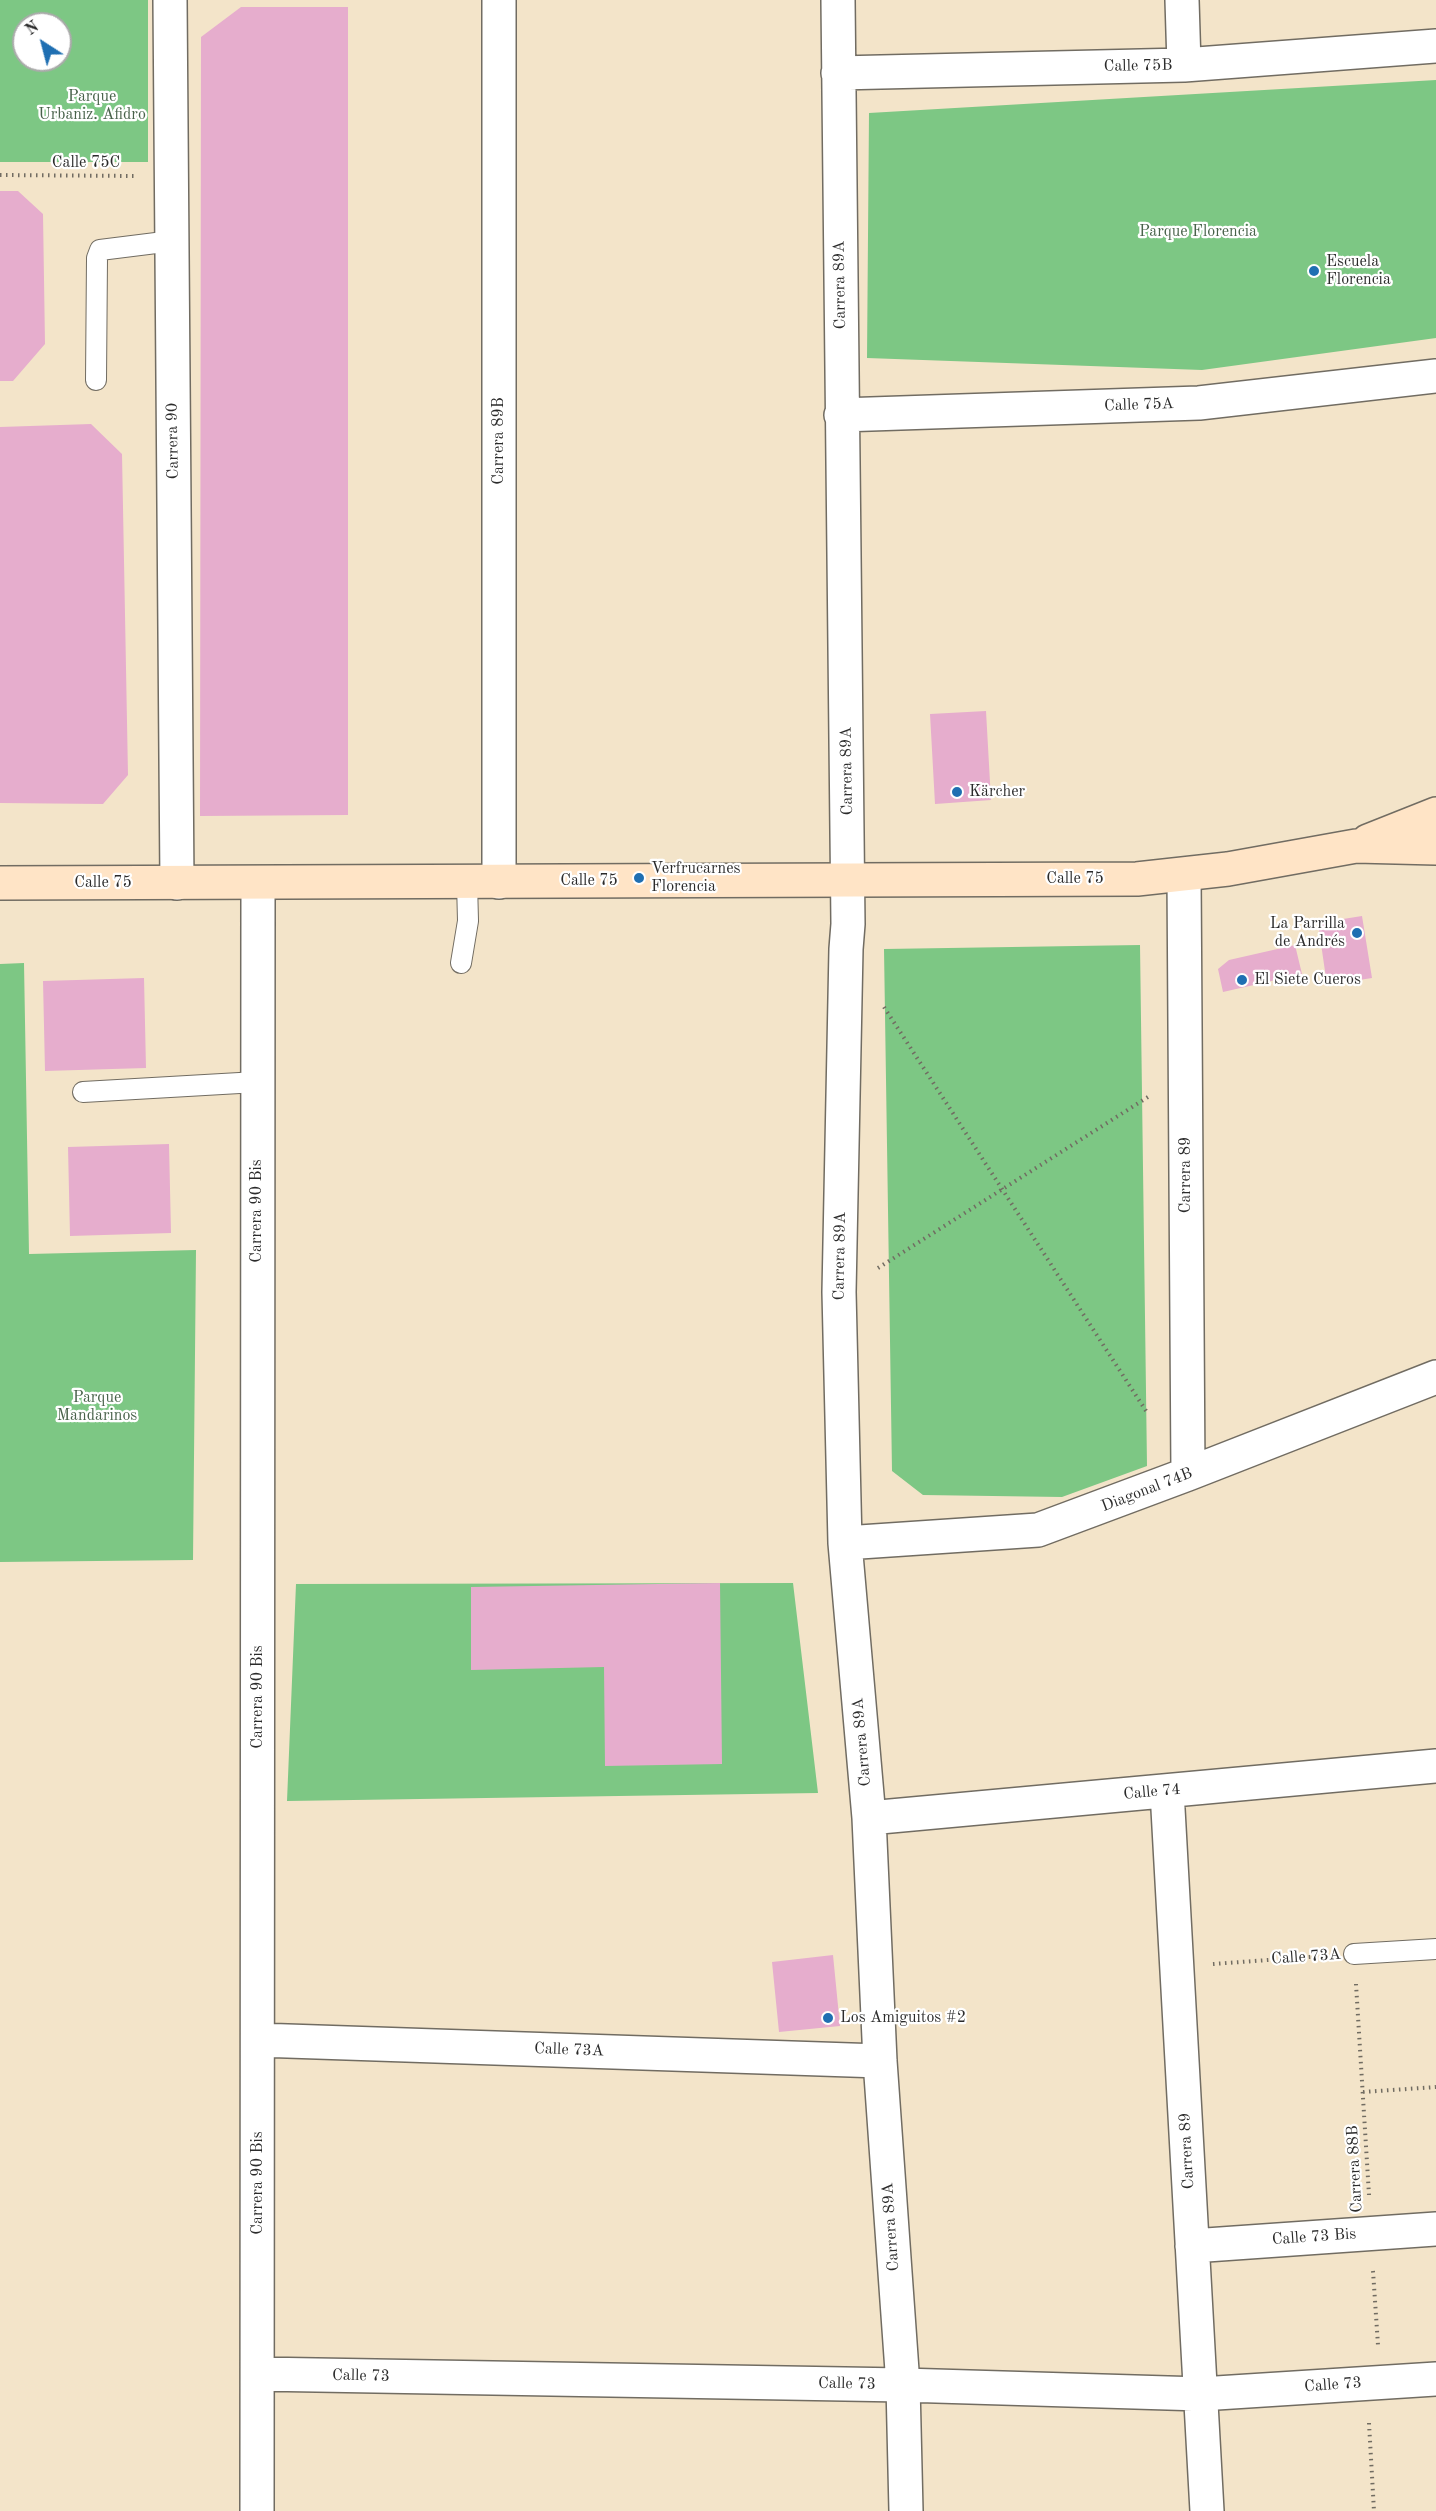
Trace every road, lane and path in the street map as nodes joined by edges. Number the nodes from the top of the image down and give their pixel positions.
1 (170, 0) edge
2 (499, 0) edge
3 (838, 0) edge
4 (1182, 0) edge
5 (1436, 46) edge
6 (1184, 65) junction
7 (838, 73) junction
8 (0, 175) edge
9 (171, 176) junction
10 (172, 241) junction
11 (1436, 376) edge
12 (96, 380) dead end
13 (842, 415) junction
14 (1436, 814) edge
15 (1356, 846) junction
16 (1436, 848) edge
17 (1184, 875) junction
18 (848, 880) junction
19 (177, 882) junction
20 (483, 882) junction
21 (0, 883) edge
22 (258, 883) junction
23 (461, 963) dead end
24 (879, 999) dead end
25 (1185, 1074) junction
26 (256, 1082) junction
27 (83, 1092) dead end
28 (1002, 1189) junction
29 (839, 1292) junction
30 (1436, 1377) edge
31 (1150, 1415) dead end
32 (1188, 1474) junction
33 (845, 1543) junction
34 (1436, 1766) edge
35 (1167, 1791) junction
36 (869, 1818) junction
37 (1436, 1949) edge
38 (1354, 1954) junction
39 (1177, 1966) junction
40 (258, 2040) junction
41 (880, 2061) junction
42 (1436, 2087) edge
43 (1363, 2092) junction
44 (1436, 2229) edge
45 (1371, 2234) junction
46 (1192, 2246) junction
47 (258, 2374) junction
48 (1436, 2379) edge
49 (1373, 2383) junction
50 (903, 2385) junction
51 (1201, 2394) junction
52 (257, 2511) edge
53 (906, 2511) edge
54 (1207, 2511) edge
55 (1374, 2511) edge

1 - 9 street, Carrera 90
2 - 20 street, Carrera 89B
3 - 7 street, Carrera 89A
4 - 6 street
5 - 6 street, Calle 75B
6 - 7 street, Calle 75B
7 - 13 street, Carrera 89A
8 - 9 path, Calle 75C
9 - 10 street, Carrera 90
10 - 12 lane
10 - 19 street, Carrera 90
11 - 13 street, Calle 75A
13 - 18 street, Carrera 89A
14 - 15 street, Calle 75
15 - 16 street, Calle 75
15 - 17 street, Calle 75
17 - 18 street, Calle 75
17 - 25 street, Carrera 89
18 - 20 street, Calle 75
18 - 29 street, Carrera 89A
19 - 21 street, Calle 75
19 - 22 street, Calle 75
20 - 22 street, Calle 75
20 - 23 lane
22 - 26 street, Carrera 90 Bis
24 - 28 path
25 - 28 path
25 - 32 street, Carrera 89
26 - 27 lane
26 - 40 street, Carrera 90 Bis
28 - 29 path
28 - 31 path
29 - 33 street, Carrera 89A
30 - 32 street, Diagonal 74B
32 - 33 street, Diagonal 74B
33 - 36 street, Carrera 89A
34 - 35 street, Calle 74
35 - 36 street, Calle 74
35 - 39 street, Carrera 89
36 - 41 street, Carrera 89A
37 - 38 lane, Calle 73A
38 - 39 path, Calle 73A
38 - 43 path, Carrera 88B
39 - 46 street, Carrera 89
40 - 41 street, Calle 73A
40 - 47 street, Carrera 90 Bis
41 - 50 street, Carrera 89A
42 - 43 path
43 - 45 path, Carrera 88B
44 - 45 street, Calle 73 Bis
45 - 46 street, Calle 73 Bis
45 - 49 path, Carrera 88B
46 - 51 street, Carrera 89
47 - 50 street, Calle 73
47 - 52 street, Carrera 90 Bis
48 - 49 street, Calle 73
49 - 51 street, Calle 73
49 - 55 path, Carrera 88B
50 - 51 street, Calle 73
50 - 53 street, Carrera 89A
51 - 54 street, Carrera 89

